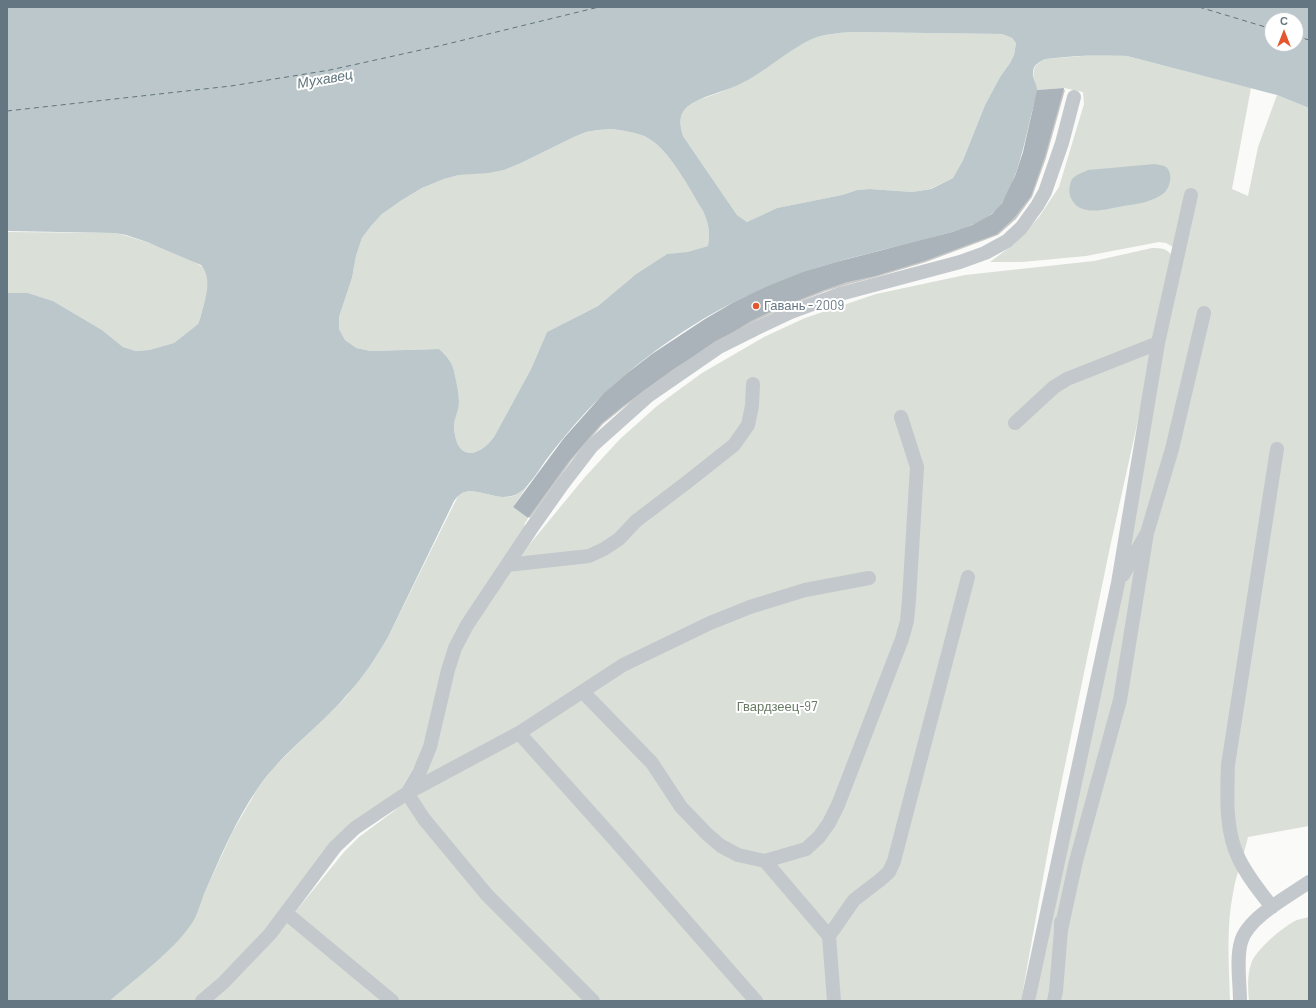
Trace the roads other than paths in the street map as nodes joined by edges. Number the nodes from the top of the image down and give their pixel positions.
1 (1074, 98) dead end
2 (1190, 195) dead end
3 (1204, 313) dead end
4 (1158, 344) junction
5 (753, 384) dead end
6 (901, 417) dead end
7 (1015, 423) dead end
8 (1276, 449) dead end
9 (1147, 533) junction
10 (507, 565) junction
11 (968, 577) dead end
12 (869, 578) dead end
13 (1118, 583) junction
14 (583, 692) junction
15 (519, 734) junction
16 (407, 793) junction
17 (765, 861) junction
18 (1056, 872) junction
19 (1309, 882) edge
20 (1272, 907) junction
21 (286, 913) junction
22 (1061, 930) junction
23 (829, 936) junction
24 (202, 1001) edge
25 (392, 1001) edge
26 (592, 1001) edge
27 (756, 1001) edge
28 (834, 1001) edge
29 (1028, 1001) edge
30 (1054, 1001) edge
31 (1240, 1001) edge

1 - 10 street
2 - 4 street
3 - 9 street
4 - 7 street
4 - 13 street
5 - 10 street
6 - 17 street
8 - 20 street
9 - 13 street
9 - 22 street
10 - 16 street
11 - 23 street
12 - 14 street
13 - 18 street
14 - 15 street
14 - 17 street
15 - 16 street
15 - 27 street
16 - 21 street
16 - 26 street
17 - 23 street
18 - 22 street
18 - 29 street
19 - 20 street
20 - 31 street
21 - 24 street
21 - 25 street
22 - 30 street
23 - 28 street

